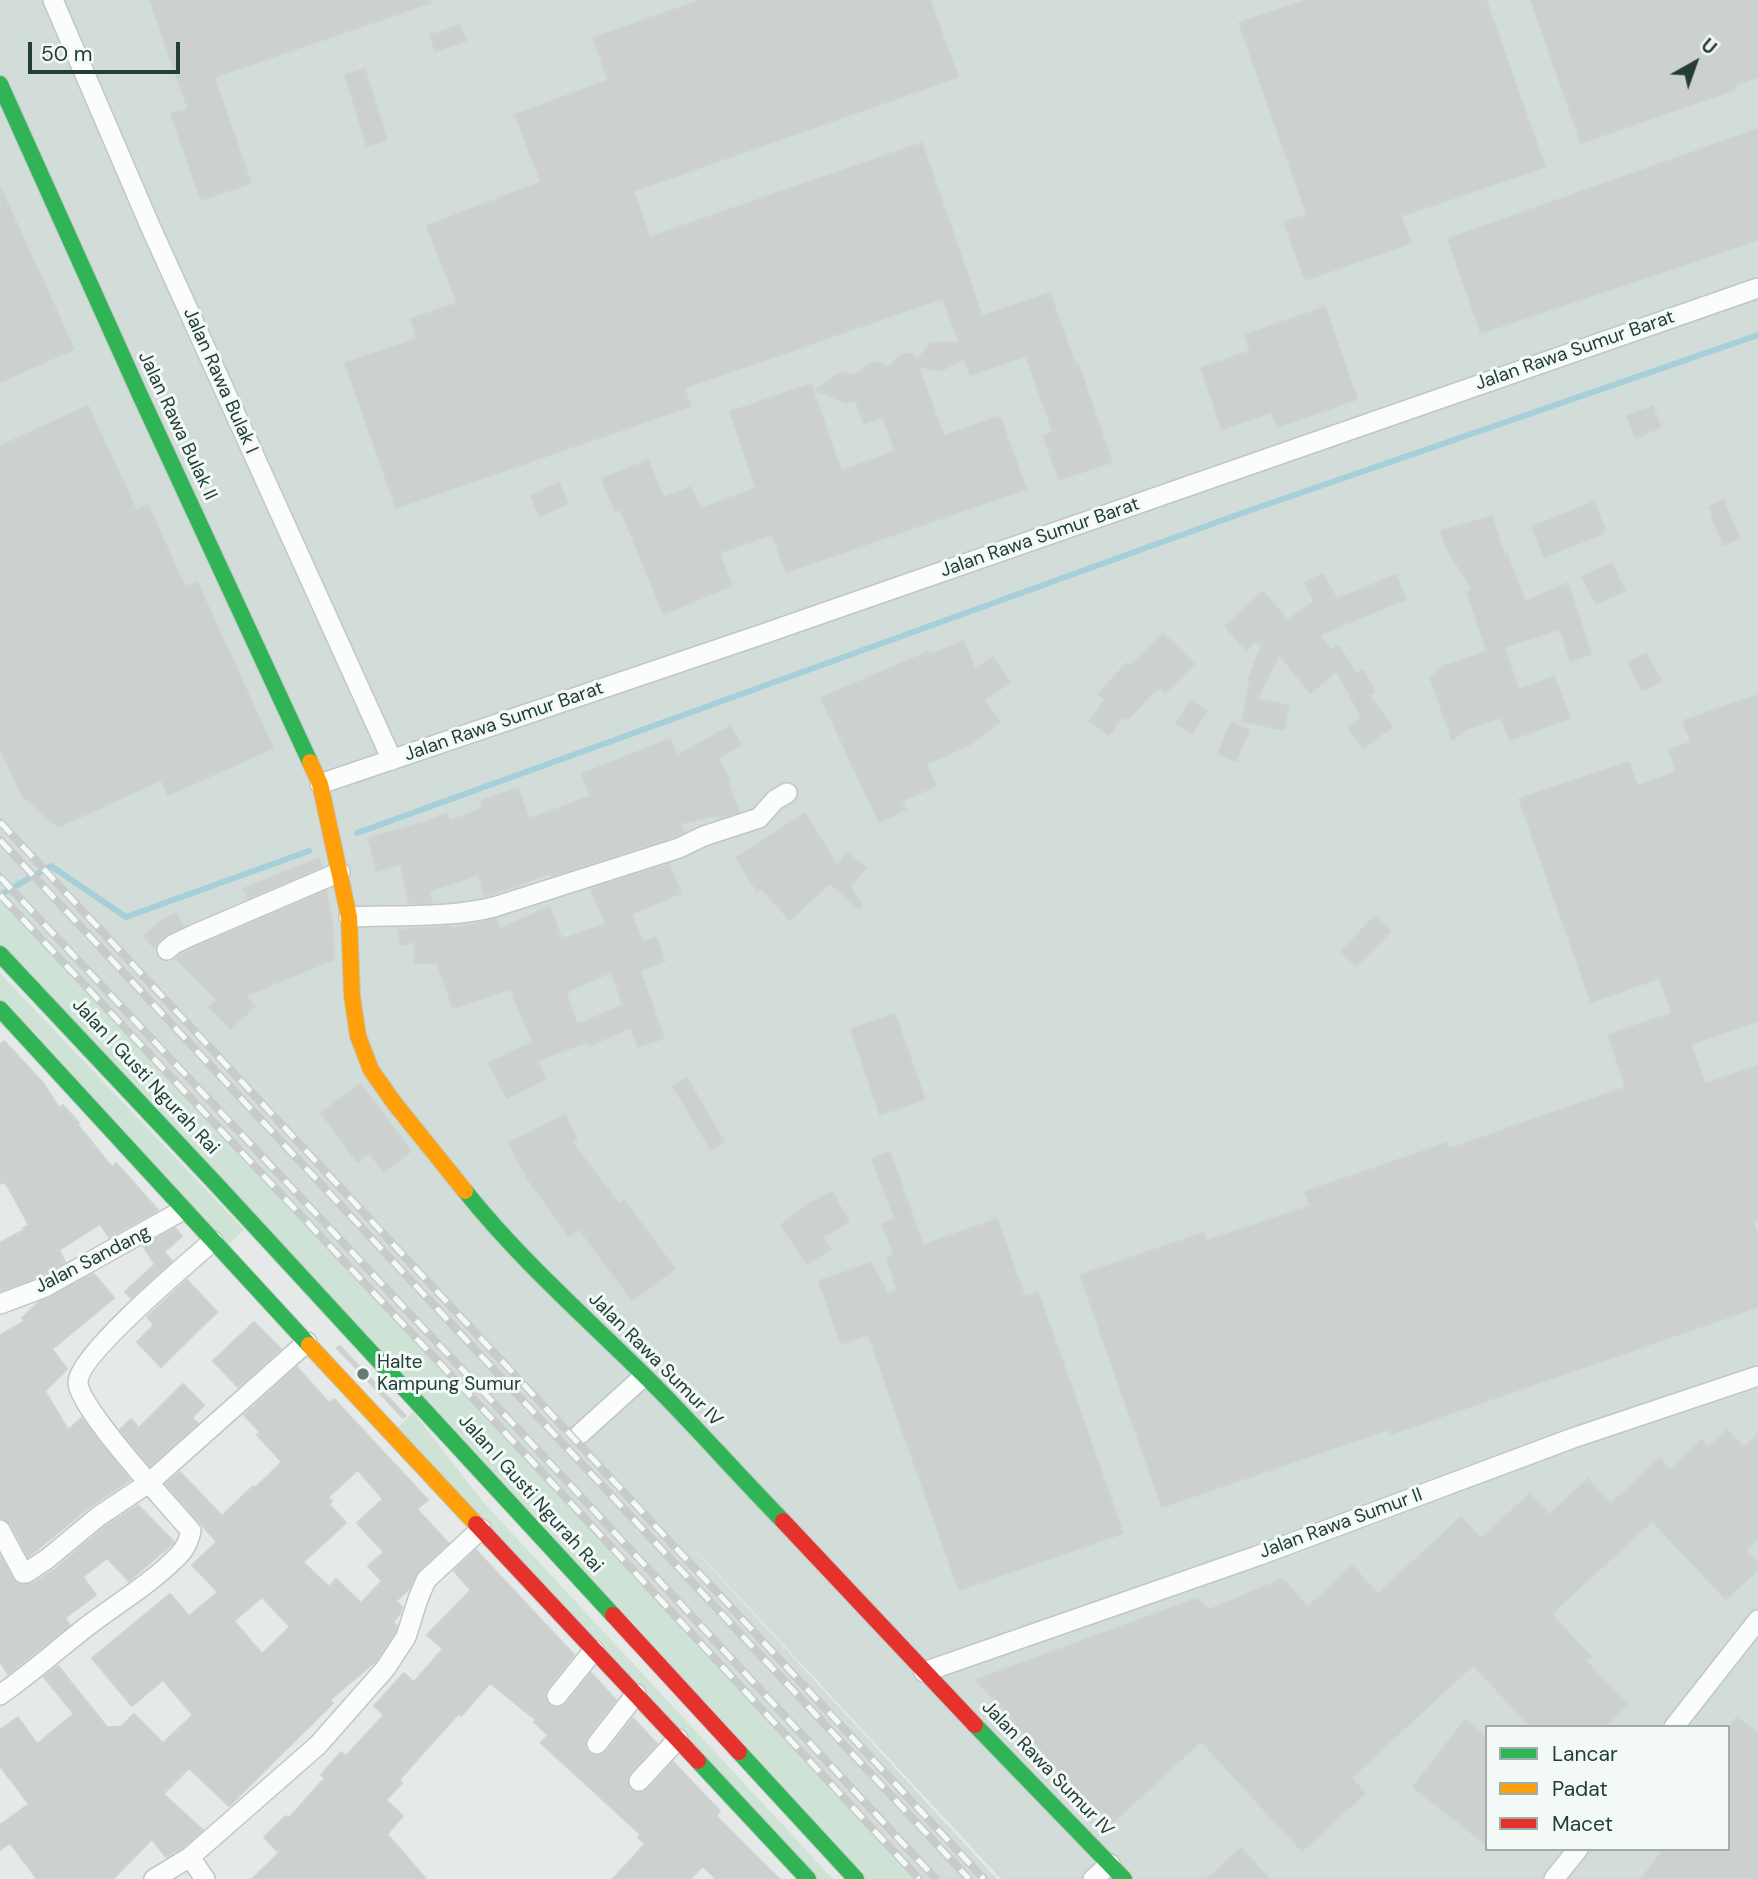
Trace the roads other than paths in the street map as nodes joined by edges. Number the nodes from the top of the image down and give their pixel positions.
1 (53, 0) edge
2 (0, 84) edge
3 (1758, 288) edge
4 (392, 760) junction
5 (320, 784) junction
6 (787, 793) dead end
7 (340, 872) junction
8 (349, 917) junction
9 (167, 950) dead end
10 (0, 954) edge
11 (0, 1009) edge
12 (183, 1210) junction
13 (213, 1241) junction
14 (0, 1304) edge
15 (307, 1342) junction
16 (1758, 1376) edge
17 (643, 1377) junction
18 (580, 1434) dead end
19 (150, 1482) junction
20 (481, 1529) junction
21 (0, 1530) edge
22 (1758, 1620) edge
23 (594, 1650) junction
24 (924, 1672) junction
25 (636, 1694) junction
26 (0, 1695) edge
27 (557, 1696) dead end
28 (1676, 1725) edge
29 (678, 1739) junction
30 (597, 1744) dead end
31 (639, 1782) dead end
32 (1576, 1851) edge
33 (190, 1857) junction
34 (1110, 1864) junction
35 (801, 1877) edge
36 (154, 1879) edge
37 (205, 1879) edge
38 (856, 1879) edge
39 (1093, 1879) edge
40 (1124, 1879) edge
41 (1555, 1879) edge

1 - 4 street, Jalan Rawa Bulak I
2 - 5 main road, Jalan Rawa Bulak II
3 - 4 street, Jalan Rawa Sumur Barat
4 - 5 street, Jalan Rawa Sumur Barat
5 - 7 main road, Jalan Rawa Sumur IV
6 - 8 street
7 - 8 main road, Jalan Rawa Sumur IV
7 - 9 street
8 - 17 main road, Jalan Rawa Sumur IV
10 - 38 main road, Jalan I Gusti Ngurah Rai
11 - 12 main road
12 - 13 main road
12 - 14 street, Jalan Sandang
13 - 15 main road
13 - 19 street
15 - 19 street
15 - 20 main road
16 - 24 street, Jalan Rawa Sumur II
17 - 18 street
17 - 24 main road, Jalan Rawa Sumur IV
19 - 21 street
19 - 26 street
20 - 23 main road
20 - 33 street
22 - 28 street
23 - 25 main road
23 - 27 street
24 - 34 main road, Jalan Rawa Sumur IV
25 - 29 main road
25 - 30 street
29 - 31 street
29 - 35 main road
32 - 41 street
33 - 36 street
33 - 37 street
34 - 39 street
34 - 40 main road, Jalan Rawa Sumur IV

